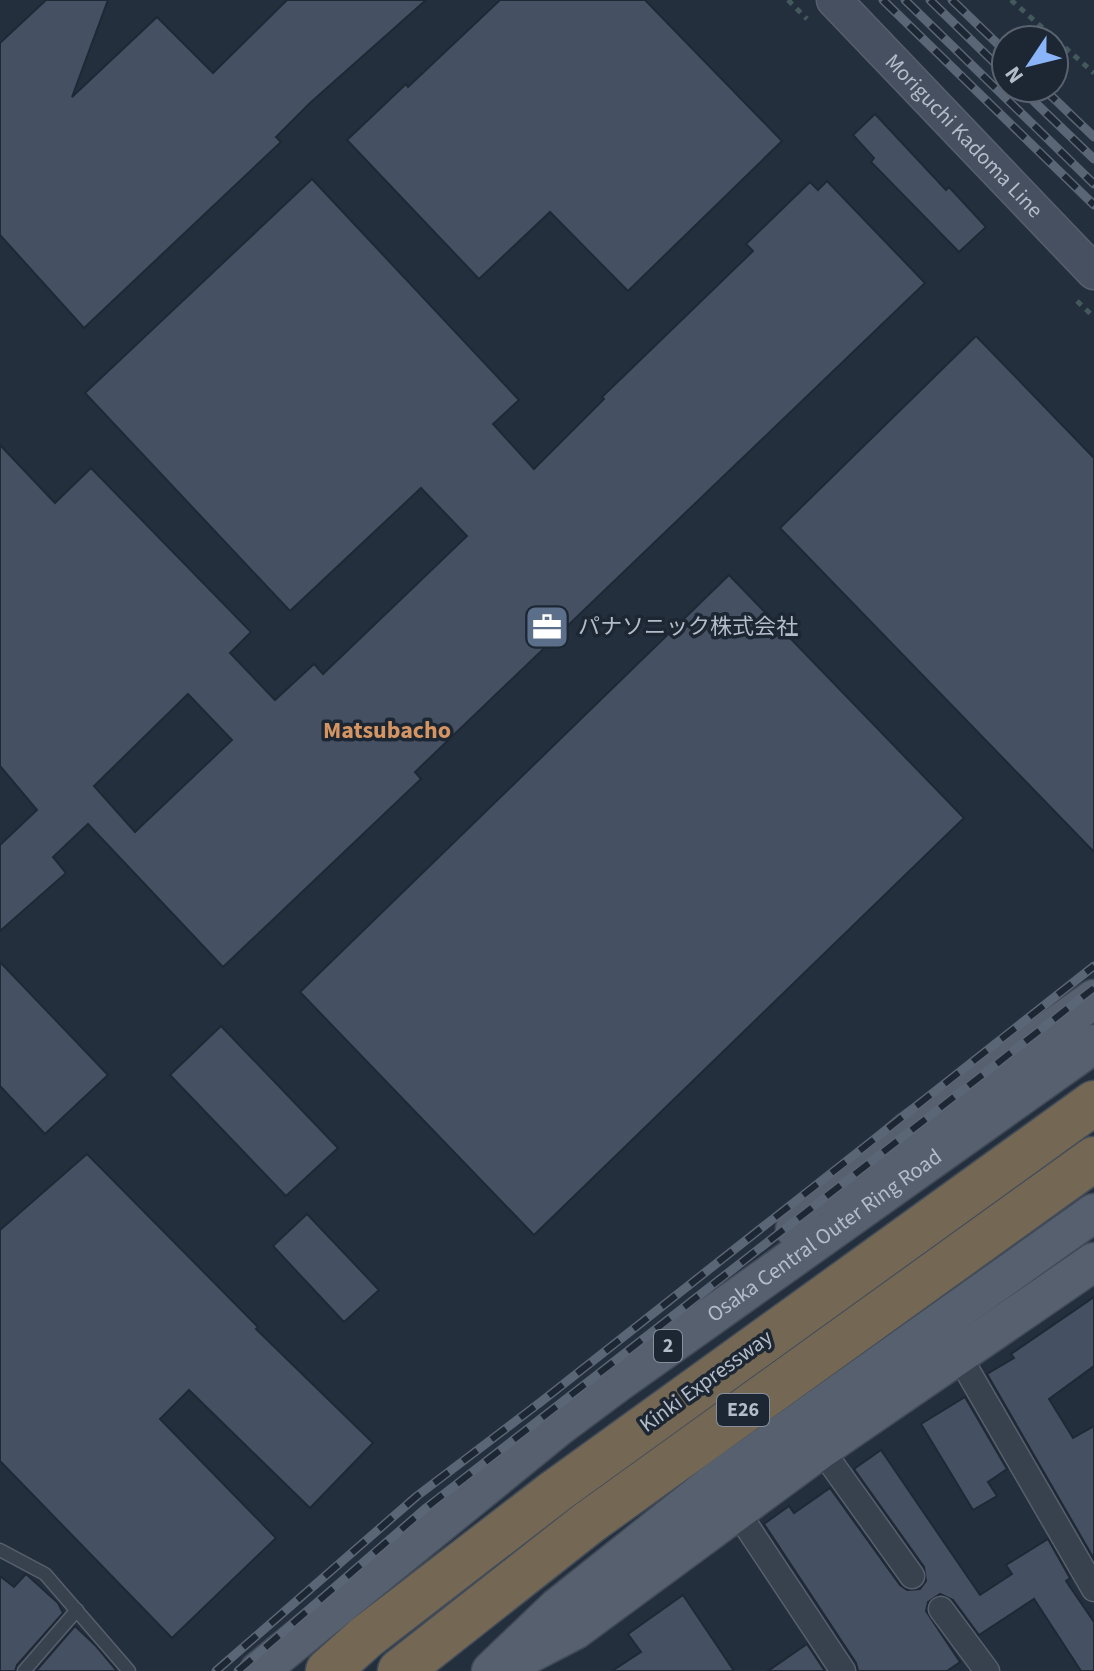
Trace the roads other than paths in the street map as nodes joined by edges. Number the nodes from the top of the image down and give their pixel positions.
1 (834, 0) edge
2 (1094, 272) edge
3 (1094, 999) edge
4 (1094, 1044) edge
5 (1094, 1103) edge
6 (1094, 1159) edge
7 (1094, 1213) edge
8 (1094, 1262) edge
9 (959, 1356) junction
10 (617, 1383) junction
11 (821, 1449) junction
12 (736, 1510) junction
13 (0, 1550) edge
14 (912, 1576) dead end
15 (1094, 1589) edge
16 (941, 1609) dead end
17 (77, 1610) junction
18 (24, 1671) edge
19 (129, 1671) edge
20 (259, 1671) edge
21 (328, 1671) edge
22 (400, 1671) edge
23 (494, 1671) edge
24 (843, 1671) edge
25 (987, 1671) edge

1 - 2 main road, Moriguchi Kadoma Line
3 - 10 main road
4 - 10 main road, Osaka Central Outer Ring Road / 2
5 - 21 highway, Kinki Expressway / E26
6 - 22 highway, Kinki Expressway / E26
7 - 23 main road
8 - 9 main road
9 - 11 main road
9 - 15 street
10 - 20 main road, Osaka Central Outer Ring Road / 2
11 - 12 main road
11 - 14 street
12 - 23 main road
12 - 24 street
13 - 17 lane
16 - 25 street
17 - 18 lane
17 - 19 lane

